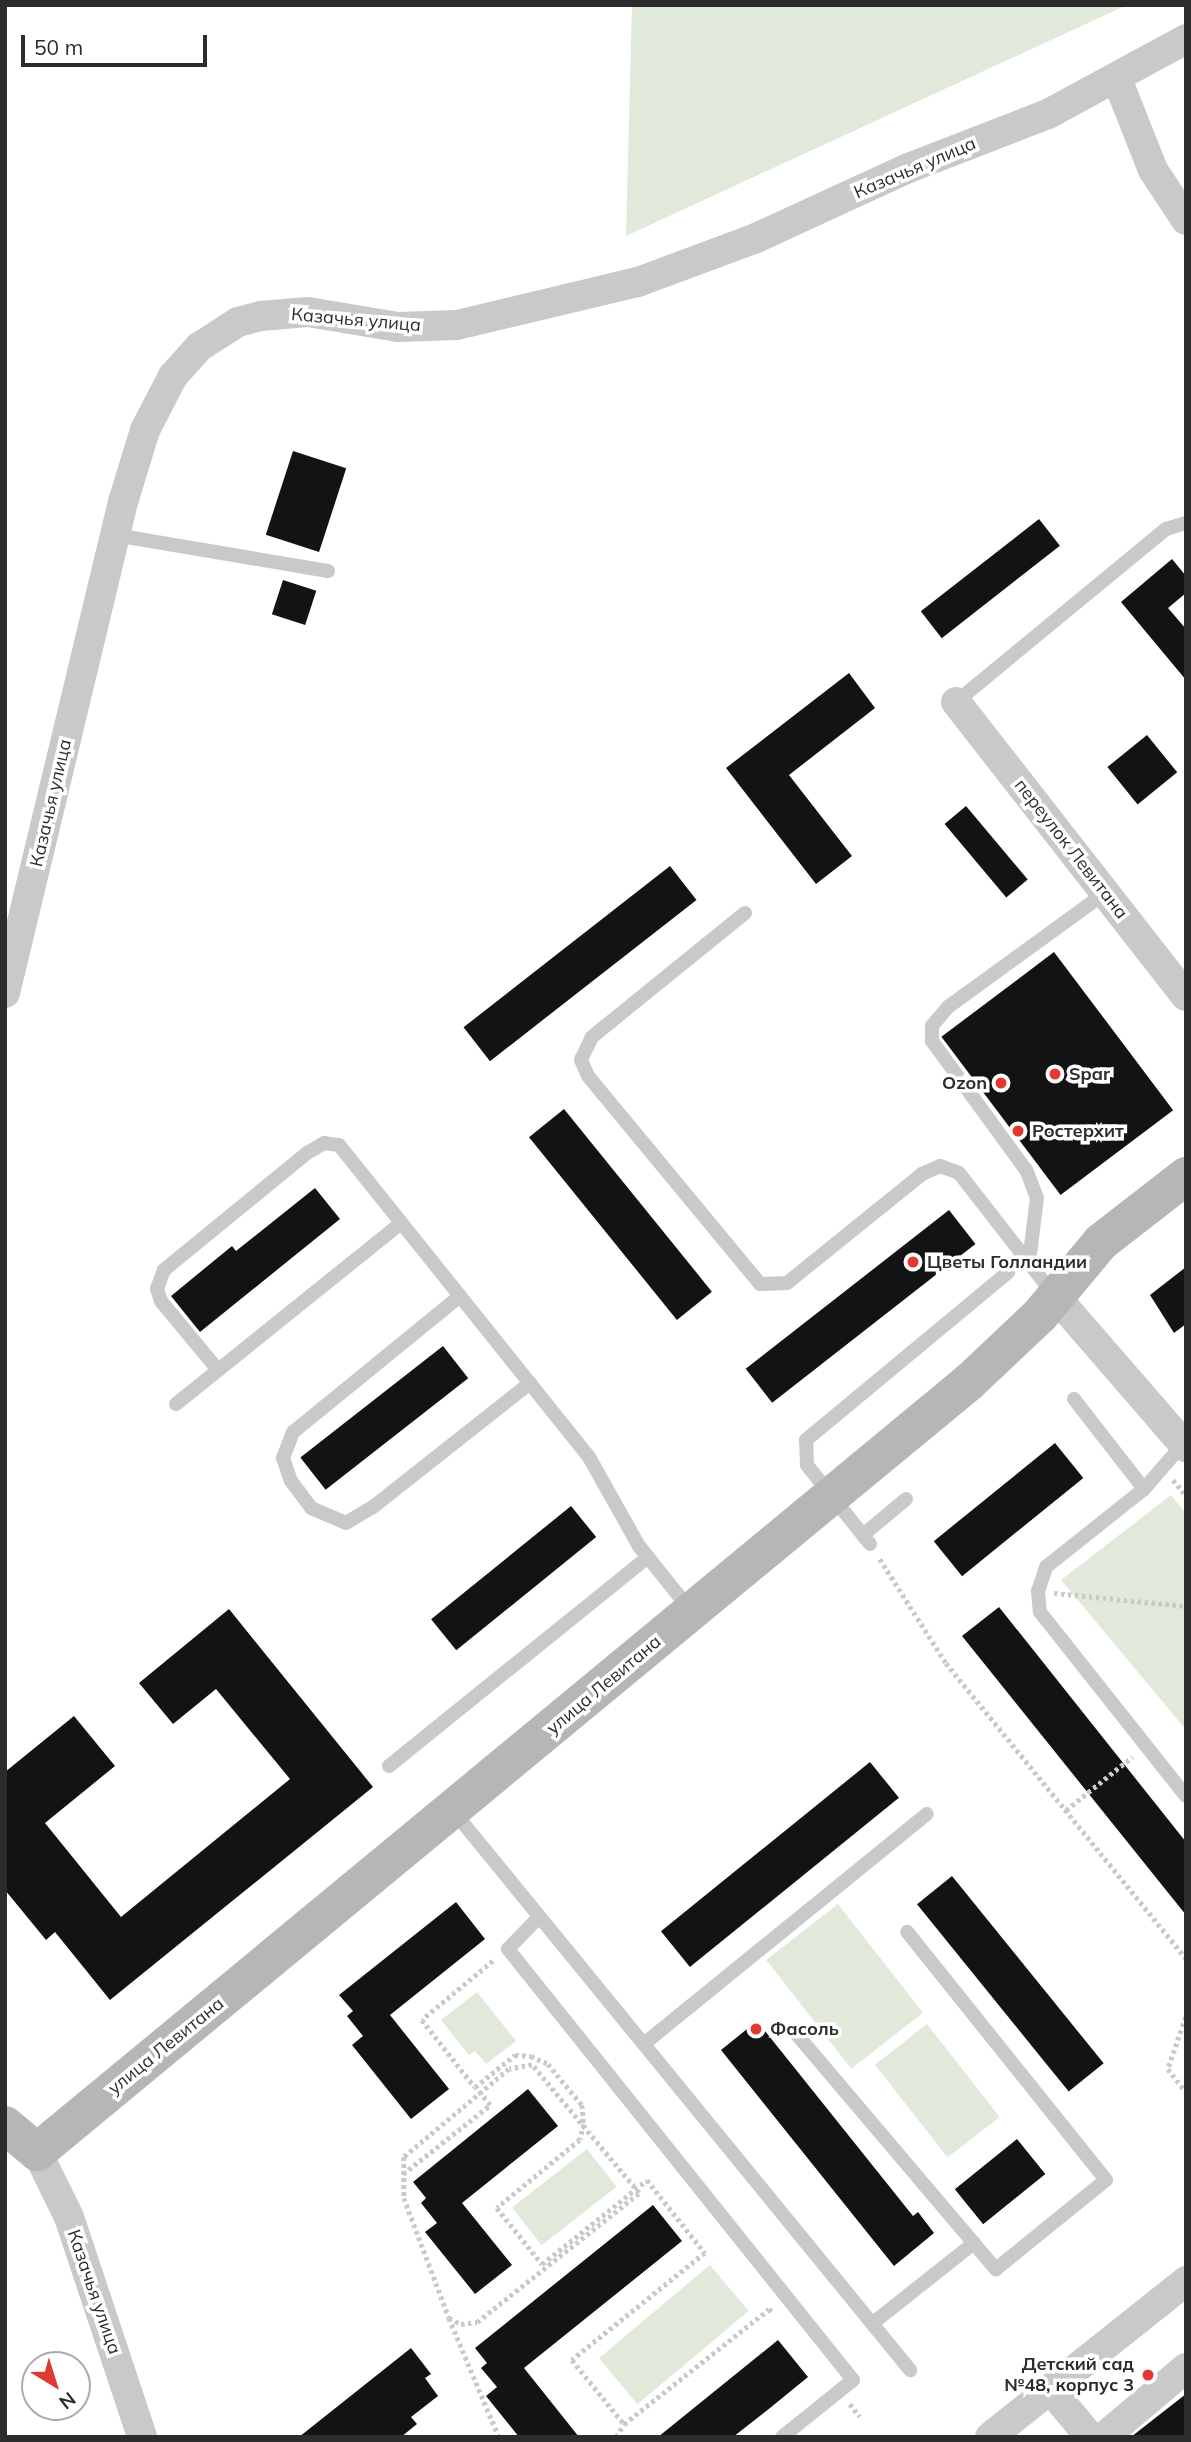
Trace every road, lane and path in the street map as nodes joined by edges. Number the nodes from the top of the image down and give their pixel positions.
1 (1186, 39) edge
2 (1117, 79) junction
3 (1186, 220) edge
4 (1186, 523) edge
5 (115, 536) junction
6 (328, 571) dead end
7 (956, 702) joint
8 (1105, 892) junction
9 (746, 913) dead end
10 (5, 993) edge
11 (1186, 996) edge
12 (1186, 1176) edge
13 (401, 1223) junction
14 (1029, 1262) junction
15 (1008, 1272) dead end
16 (460, 1296) junction
17 (1055, 1296) junction
18 (218, 1370) junction
19 (530, 1383) junction
20 (1074, 1399) dead end
21 (176, 1404) dead end
22 (1185, 1446) edge
23 (1144, 1489) junction
24 (831, 1495) junction
25 (906, 1499) dead end
26 (867, 1540) junction
27 (648, 1557) junction
28 (1038, 1591) junction
29 (1186, 1606) edge
30 (691, 1611) junction
31 (1146, 1745) junction
32 (389, 1766) dead end
33 (1186, 1796) edge
34 (1066, 1810) junction
35 (454, 1812) junction
36 (927, 1814) dead end
37 (538, 1918) junction
38 (907, 1932) dead end
39 (508, 1949) junction
40 (1186, 1958) edge
41 (1186, 2017) edge
42 (793, 2030) dead end
43 (645, 2043) junction
44 (475, 2087) junction
45 (480, 2092) junction
46 (1186, 2092) edge
47 (584, 2124) junction
48 (5, 2125) edge
49 (37, 2152) junction
50 (403, 2174) junction
51 (636, 2189) junction
52 (974, 2243) junction
53 (544, 2266) junction
54 (1186, 2281) edge
55 (777, 2316) dead end
56 (449, 2318) junction
57 (873, 2323) junction
58 (1186, 2368) edge
59 (911, 2370) dead end
60 (1050, 2389) junction
61 (840, 2391) junction
62 (860, 2417) dead end
63 (624, 2424) junction
64 (142, 2437) edge
65 (499, 2437) edge
66 (616, 2437) edge
67 (782, 2437) edge
68 (990, 2437) edge
69 (1090, 2437) edge
70 (1104, 2437) edge

1 - 2 street, Казачья улица
2 - 3 street
2 - 5 street, Казачья улица
4 - 7 lane
5 - 6 lane
5 - 10 street, Казачья улица
7 - 8 street, переулок Левитана
8 - 11 street, переулок Левитана
8 - 14 lane
9 - 14 lane
12 - 17 street, улица Левитана
13 - 16 lane
13 - 18 lane
13 - 18 lane
14 - 17 lane
15 - 24 lane
16 - 19 lane
16 - 19 lane
17 - 22 street
17 - 24 street, улица Левитана
18 - 21 lane
19 - 27 lane
20 - 23 lane
22 - 23 lane
23 - 28 lane
24 - 26 lane
24 - 30 street, улица Левитана
25 - 26 lane
26 - 34 path
27 - 30 lane
27 - 32 lane
28 - 29 path
28 - 31 lane
30 - 35 street, улица Левитана
31 - 33 lane
31 - 34 path
34 - 40 path
35 - 37 lane
35 - 49 street, улица Левитана
36 - 43 lane
37 - 39 lane
37 - 43 lane
38 - 52 lane
39 - 44 path
39 - 61 lane
41 - 46 path
42 - 52 lane
43 - 57 lane
44 - 45 path
44 - 47 path
45 - 47 path
45 - 50 path
45 - 50 path
47 - 51 path
47 - 53 path
48 - 49 street
49 - 64 street, Казачья улица
50 - 56 path
51 - 53 path
51 - 63 path
52 - 57 lane
53 - 56 path
54 - 60 street
55 - 63 path
56 - 65 path
57 - 59 lane
58 - 70 street
60 - 68 street
60 - 69 street
61 - 62 path
61 - 67 lane
63 - 66 path

